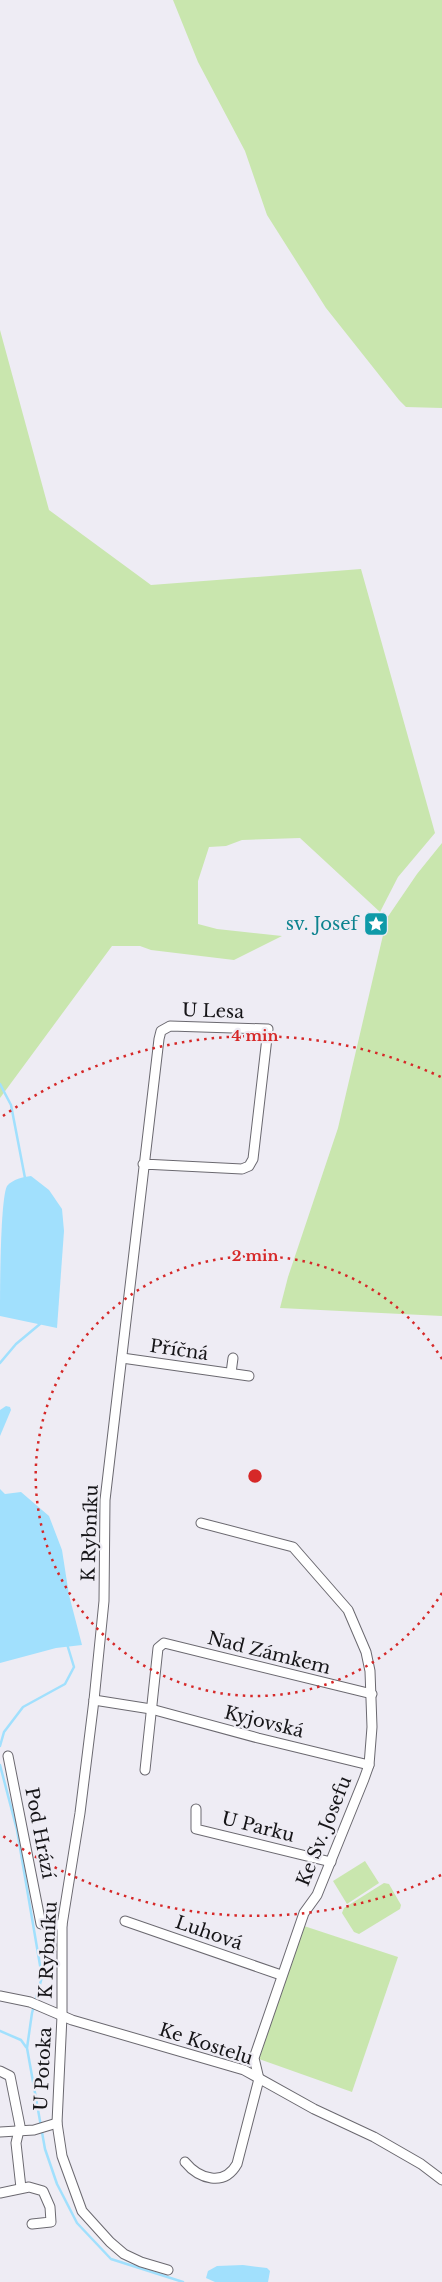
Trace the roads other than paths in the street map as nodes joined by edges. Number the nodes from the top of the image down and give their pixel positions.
1 (143, 1164) junction
2 (122, 1358) junction
3 (233, 1358) dead end
4 (231, 1373) junction
5 (249, 1376) dead end
6 (201, 1523) dead end
7 (372, 1694) junction
8 (94, 1700) junction
9 (151, 1709) junction
10 (8, 1756) dead end
11 (369, 1765) junction
12 (145, 1770) dead end
13 (196, 1809) dead end
14 (331, 1862) junction
15 (125, 1921) dead end
16 (62, 1926) junction
17 (281, 1975) junction
18 (0, 1996) edge
19 (62, 2016) junction
20 (0, 2071) edge
21 (259, 2079) junction
22 (53, 2124) junction
23 (19, 2130) junction
24 (0, 2132) edge
25 (185, 2162) dead end
26 (442, 2180) edge
27 (22, 2188) junction
28 (0, 2193) edge
29 (32, 2224) dead end
30 (168, 2270) dead end

1 - 1 street, U Lesa
1 - 2 street, K Rybníku
2 - 4 street, Příčná
2 - 8 street, K Rybníku
3 - 4 street, Příčná
4 - 5 street, Příčná
6 - 7 street, Ke Sv. Josefu
7 - 9 street, Nad Zámkem
7 - 11 street, Ke Sv. Josefu
8 - 9 street, Kyjovská
8 - 16 street, K Rybníku
9 - 11 street, Kyjovská
9 - 12 street
10 - 16 street, Pod Hrází
11 - 14 street, Ke Sv. Josefu
13 - 14 street, U Parku
14 - 17 street, Ke Sv. Josefu
15 - 17 street, Luhová
16 - 19 street, K Rybníku
17 - 21 street, Ke Sv. Josefu
18 - 19 street, Ke Kostelu
19 - 21 street, Ke Kostelu
19 - 22 street, U Potoka
20 - 23 street, U Potoka
21 - 25 street
21 - 26 street, Ke Kostelu
22 - 23 street, U Potoka
22 - 30 street, U Potoka
23 - 24 street, U Potoka
23 - 27 street, U Potoka
27 - 28 street
27 - 29 street

